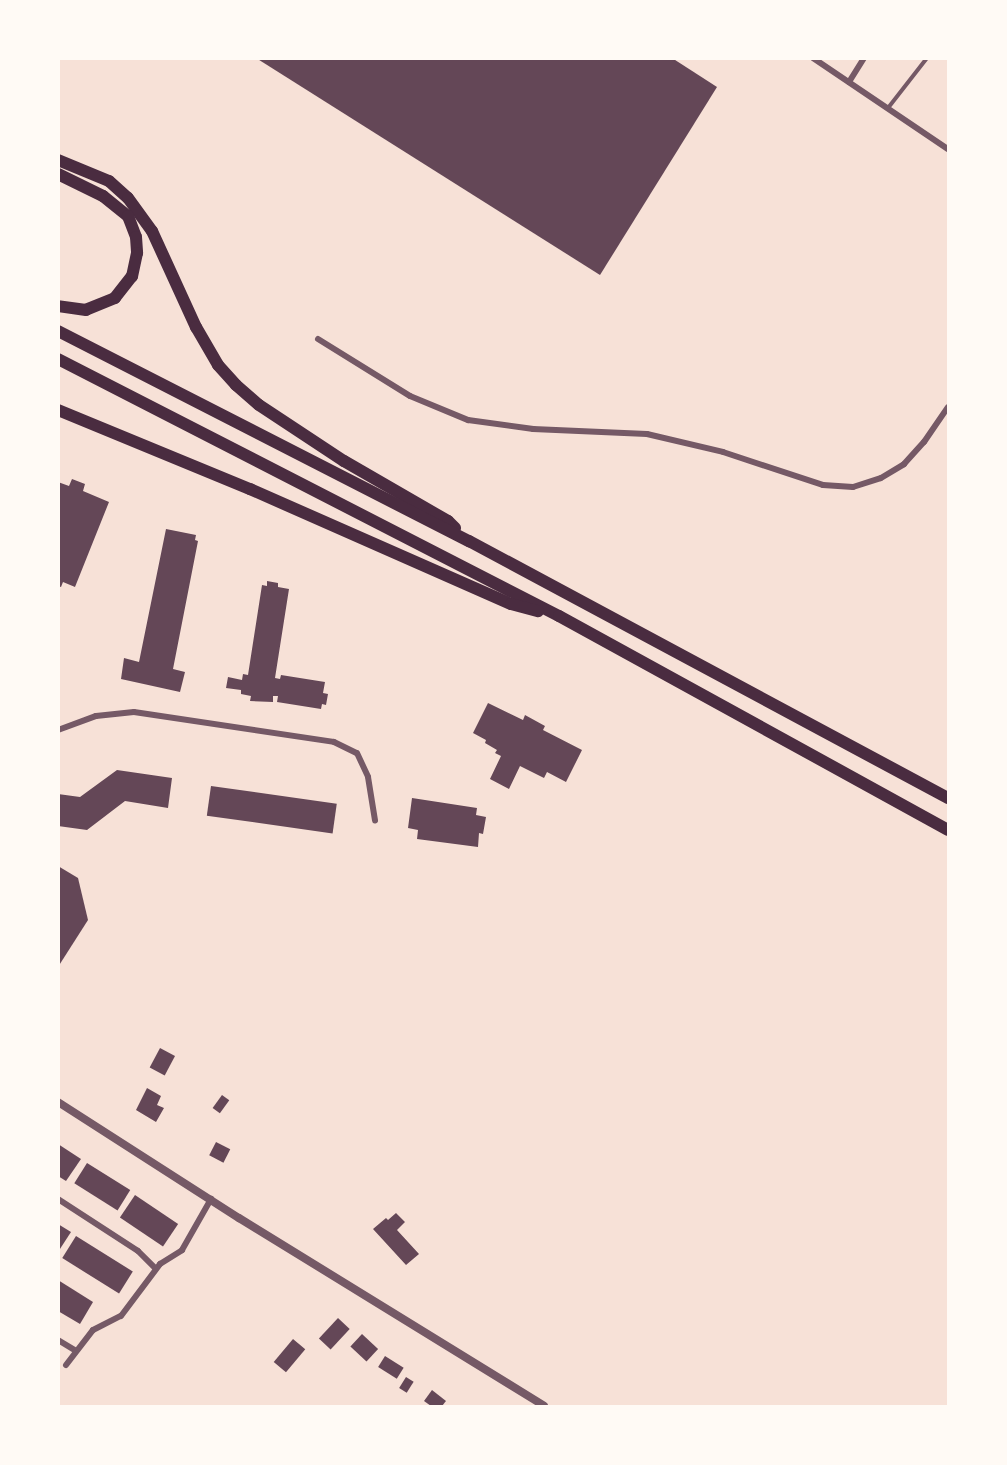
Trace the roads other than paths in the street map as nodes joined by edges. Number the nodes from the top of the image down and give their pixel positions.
1 (813, 58) edge
2 (864, 58) edge
3 (927, 58) edge
4 (849, 82) junction
5 (888, 108) junction
6 (948, 148) edge
7 (58, 160) edge
8 (58, 174) edge
9 (58, 306) edge
10 (58, 331) edge
11 (318, 339) dead end
12 (58, 359) edge
13 (948, 407) edge
14 (58, 410) edge
15 (470, 541) junction
16 (559, 616) junction
17 (58, 730) edge
18 (948, 798) edge
19 (375, 820) dead end
20 (948, 830) edge
21 (58, 1102) edge
22 (58, 1199) edge
23 (211, 1200) junction
24 (156, 1269) junction
25 (58, 1340) edge
26 (76, 1351) junction
27 (66, 1365) dead end
28 (544, 1407) edge

1 - 4 street
2 - 4 street
3 - 5 lane
4 - 5 street
5 - 6 street
7 - 15 highway
8 - 9 highway
10 - 15 highway
11 - 13 street
12 - 16 highway
14 - 16 highway
15 - 18 highway
16 - 20 highway
17 - 19 street
21 - 23 street
22 - 24 street
23 - 24 street
23 - 28 street
24 - 26 street
25 - 26 street
26 - 27 street

